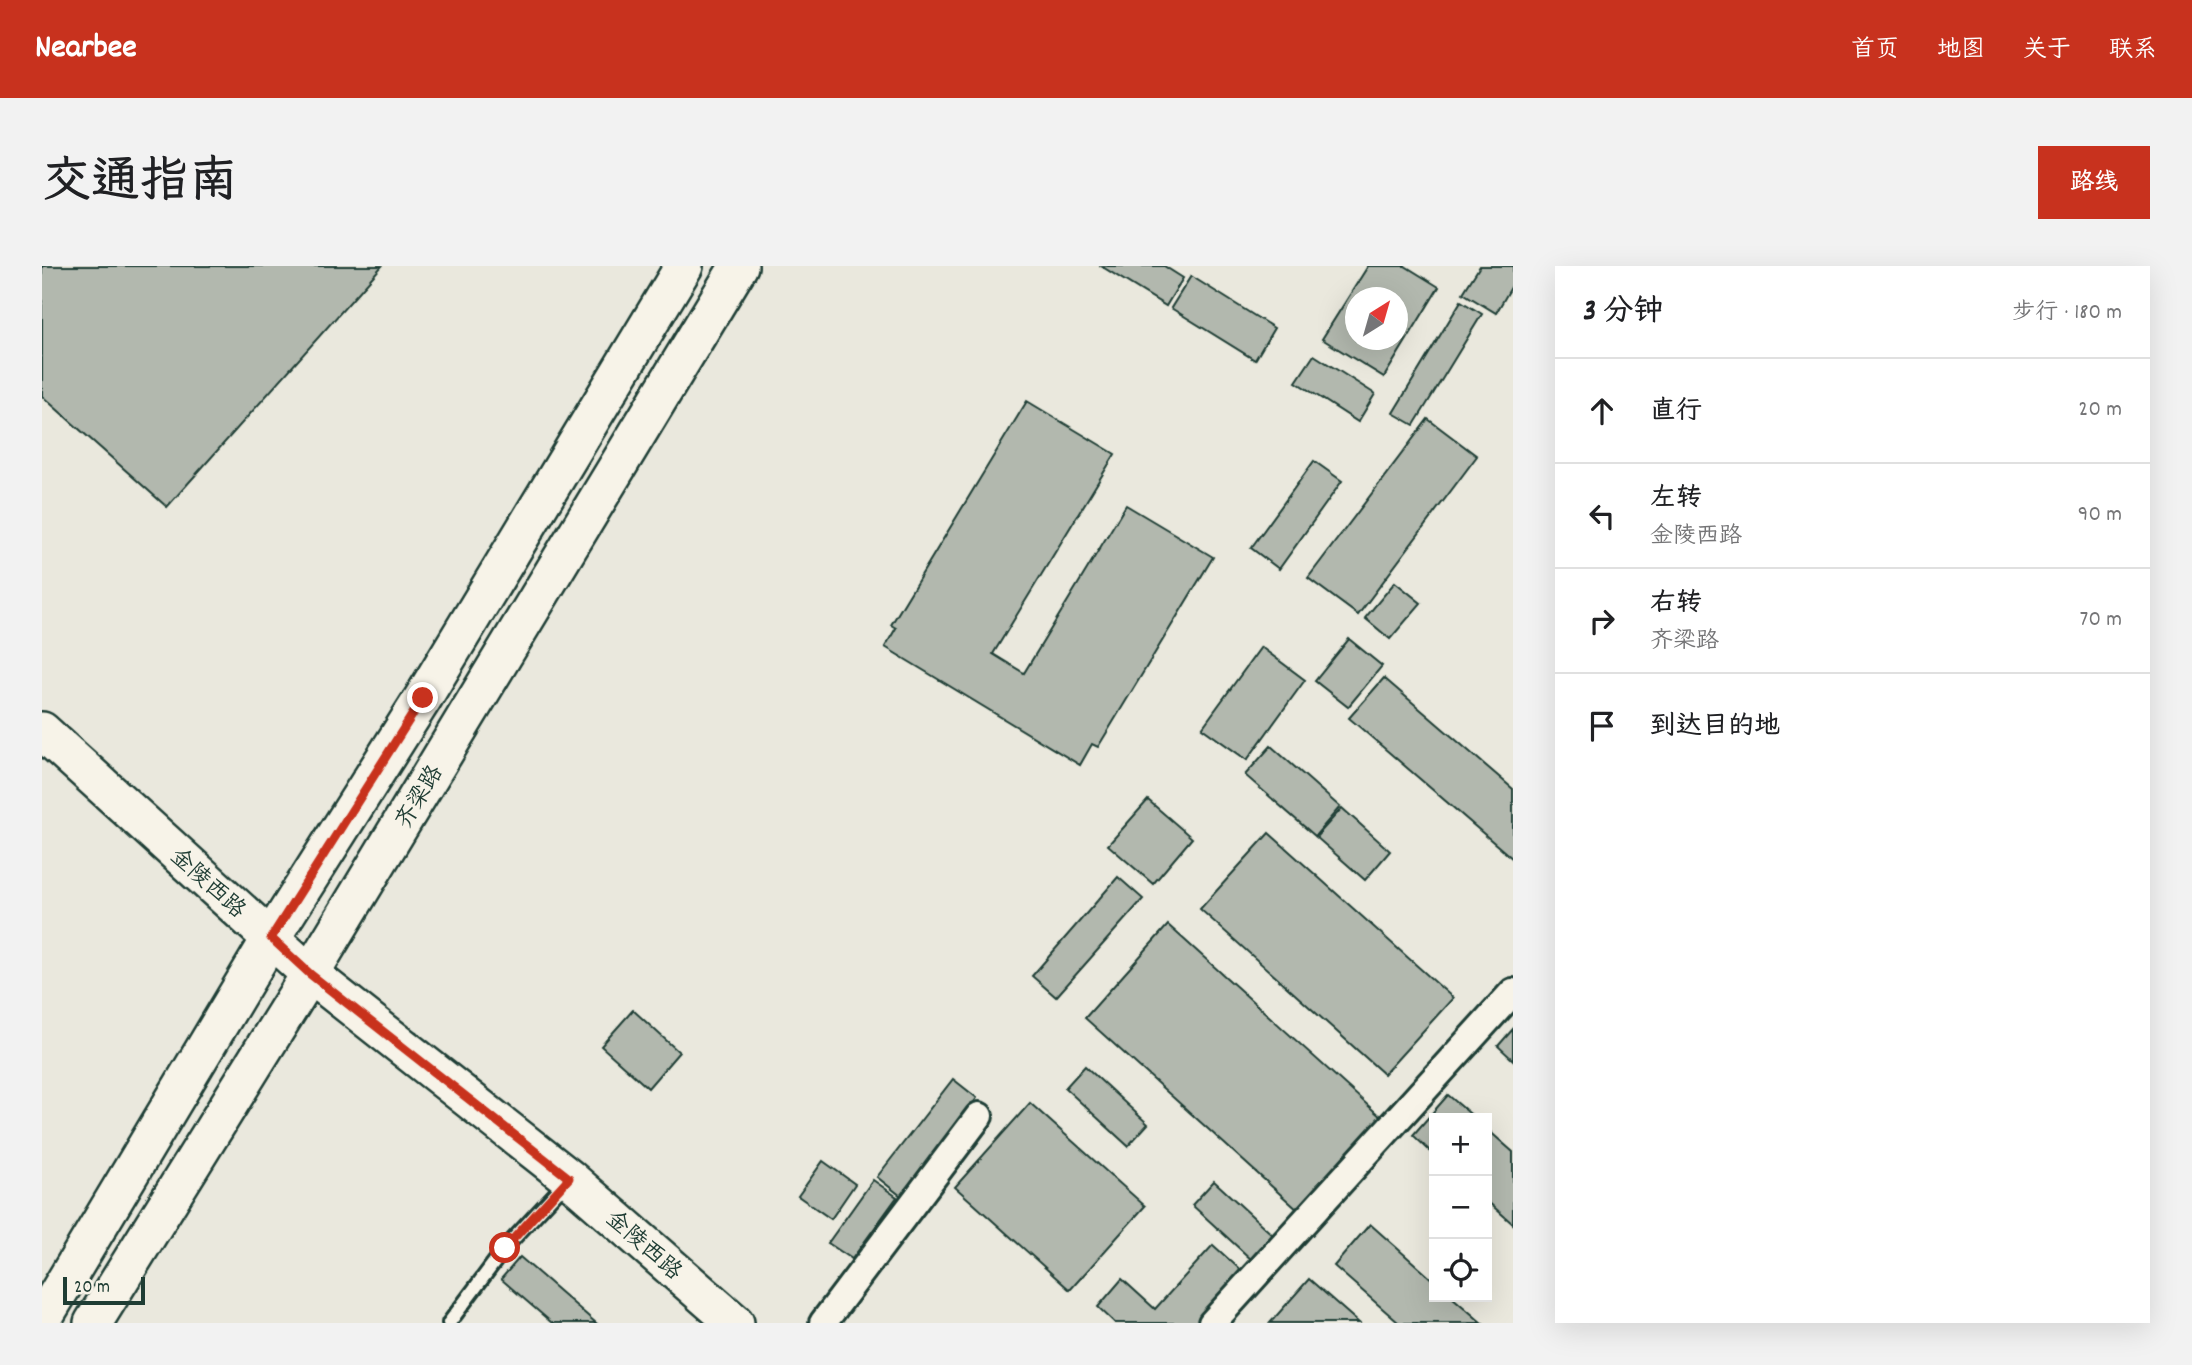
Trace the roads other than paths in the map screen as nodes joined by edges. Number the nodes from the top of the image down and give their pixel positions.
1 (684, 266) edge
2 (739, 266) edge
3 (42, 732) edge
4 (271, 938) junction
5 (310, 974) junction
6 (1513, 992) edge
7 (979, 1116) dead end
8 (569, 1178) junction
9 (42, 1320) edge
10 (93, 1323) edge
11 (449, 1323) edge
12 (735, 1323) edge
13 (823, 1323) edge
14 (1212, 1323) edge

1 - 4 main road, 齐梁路
2 - 5 main road, 齐梁路
3 - 4 main road, 金陵西路
4 - 5 main road, 金陵西路
4 - 9 main road, 齐梁路
5 - 8 main road, 金陵西路
5 - 10 main road, 齐梁路
6 - 14 street
7 - 13 street
8 - 11 lane
8 - 12 main road, 金陵西路

